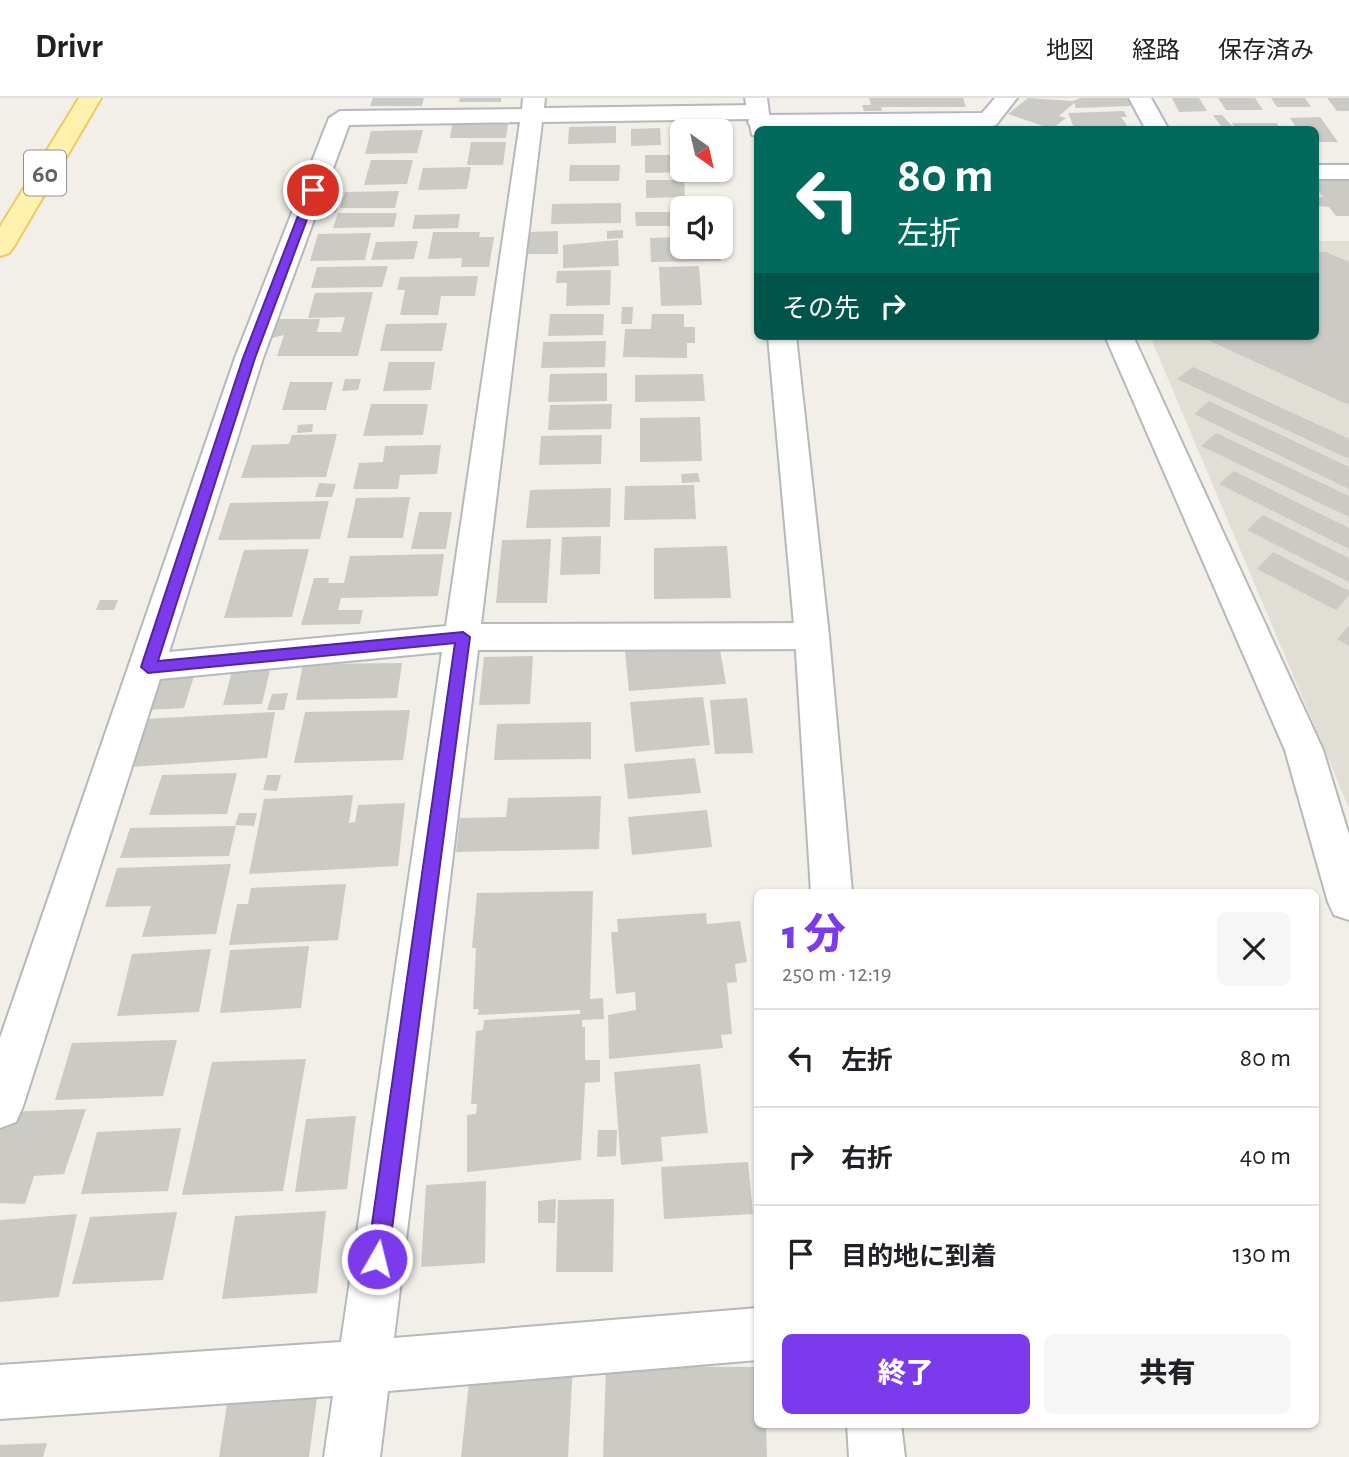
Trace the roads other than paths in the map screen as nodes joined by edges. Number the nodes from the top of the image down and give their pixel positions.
1 (90, 98) edge
2 (1006, 98) edge
3 (1140, 98) edge
4 (533, 107) edge
5 (344, 108) edge
6 (758, 115) edge
7 (995, 125) edge
8 (1156, 126) edge
9 (1319, 172) edge
10 (1349, 172) edge
11 (0, 248) edge
12 (782, 340) edge
13 (1121, 340) edge
14 (811, 636) junction
15 (463, 637) junction
16 (148, 667) junction
17 (832, 889) edge
18 (1349, 902) edge
19 (0, 1106) edge
20 (754, 1335) edge
21 (362, 1367) junction
22 (0, 1392) edge
23 (874, 1428) edge
24 (352, 1457) edge
25 (877, 1457) edge

1 - 11 main road, 60
2 - 7 street
3 - 8 street
4 - 5 street
4 - 6 street
4 - 15 street
5 - 16 street
6 - 7 street
9 - 10 street
12 - 14 street
13 - 18 street
14 - 15 street
14 - 17 street
15 - 16 street
15 - 21 street
16 - 19 street
20 - 21 street
21 - 22 street
21 - 24 street
23 - 25 street

